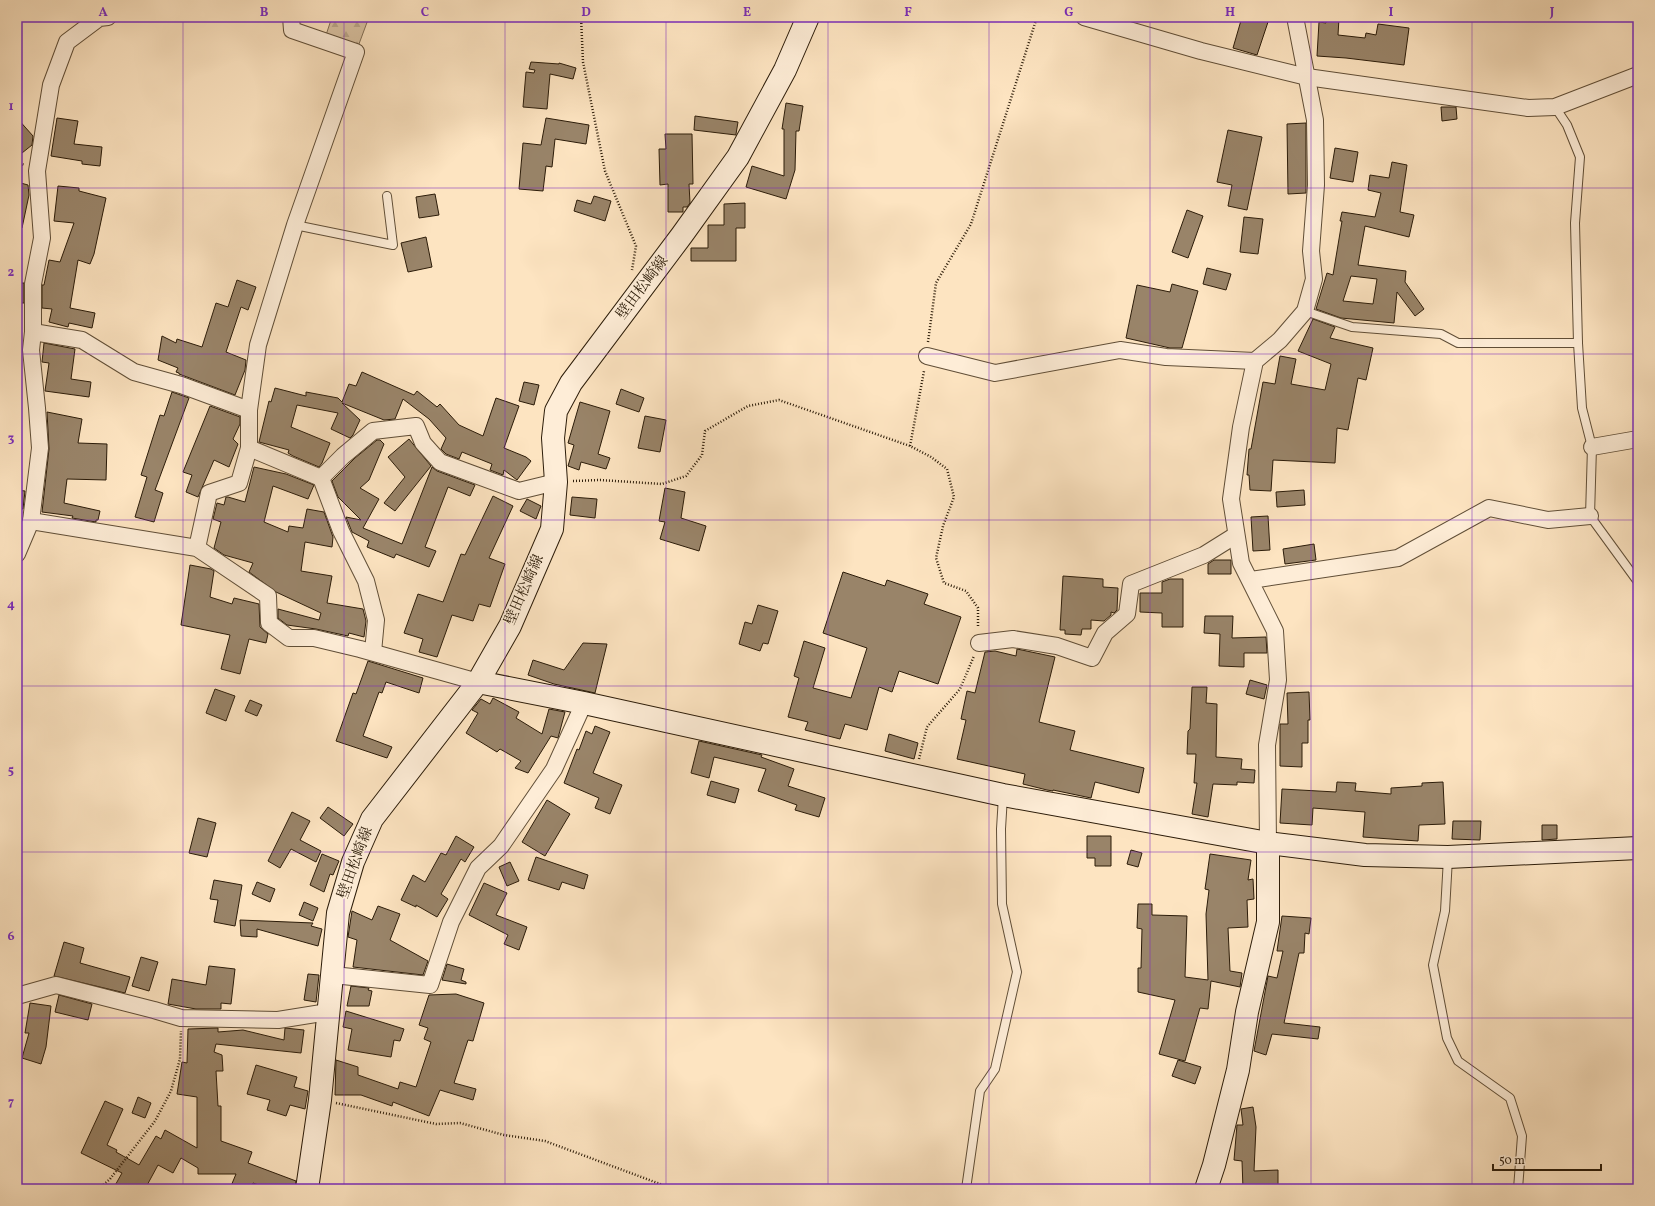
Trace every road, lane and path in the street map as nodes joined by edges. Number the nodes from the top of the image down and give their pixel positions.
1 (108, 17) edge
2 (291, 17) edge
3 (581, 17) edge
4 (808, 17) edge
5 (1037, 17) edge
6 (1084, 17) edge
7 (1297, 17) edge
8 (1638, 75) edge
9 (1307, 77) junction
10 (1555, 108) junction
11 (387, 196) dead end
12 (295, 225) junction
13 (633, 302) junction
14 (1305, 311) junction
15 (33, 332) junction
16 (1578, 343) junction
17 (927, 356) junction
18 (1255, 361) junction
19 (249, 410) junction
20 (1638, 439) edge
21 (910, 446) junction
22 (1592, 447) junction
23 (249, 448) junction
24 (321, 478) junction
25 (556, 482) junction
26 (1590, 516) junction
27 (31, 521) junction
28 (1236, 535) junction
29 (197, 548) junction
30 (17, 554) edge
31 (1251, 580) junction
32 (1638, 582) edge
33 (979, 643) junction
34 (373, 652) junction
35 (478, 682) junction
36 (584, 703) junction
37 (916, 775) junction
38 (1003, 795) junction
39 (1268, 843) junction
40 (1638, 848) edge
41 (1448, 857) junction
42 (333, 975) junction
43 (17, 996) edge
44 (328, 1012) junction
45 (181, 1018) junction
46 (320, 1100) junction
47 (99, 1189) edge
48 (307, 1189) edge
49 (662, 1189) edge
50 (966, 1189) edge
51 (1206, 1189) edge
52 (1518, 1189) edge

1 - 15 street
2 - 12 street
3 - 13 path
4 - 13 street, 壁田松崎線
5 - 17 path
6 - 9 street
7 - 9 street
8 - 10 street
9 - 10 street
9 - 14 street
10 - 16 lane
11 - 12 lane
12 - 19 street
13 - 25 street, 壁田松崎線
14 - 16 lane
14 - 18 street
15 - 19 street
15 - 27 street
16 - 22 lane
17 - 18 street
17 - 21 path
18 - 28 street
19 - 23 street
20 - 22 street
21 - 25 path
21 - 33 path
22 - 26 lane
23 - 24 street
23 - 29 street
24 - 25 street
24 - 34 street
25 - 35 street, 壁田松崎線
26 - 31 street
26 - 32 lane
27 - 29 street
27 - 30 street
28 - 31 street
28 - 33 street
29 - 34 street
31 - 39 street
33 - 37 path
34 - 35 street
35 - 36 street
35 - 42 street, 壁田松崎線
36 - 37 street
36 - 42 street
37 - 38 street
38 - 39 street
38 - 50 lane
39 - 41 street
39 - 51 street
40 - 41 street
41 - 52 lane
42 - 44 street, 壁田松崎線
43 - 45 street
44 - 45 street
44 - 46 street, 壁田松崎線
45 - 47 path
46 - 48 street, 壁田松崎線
46 - 49 path

